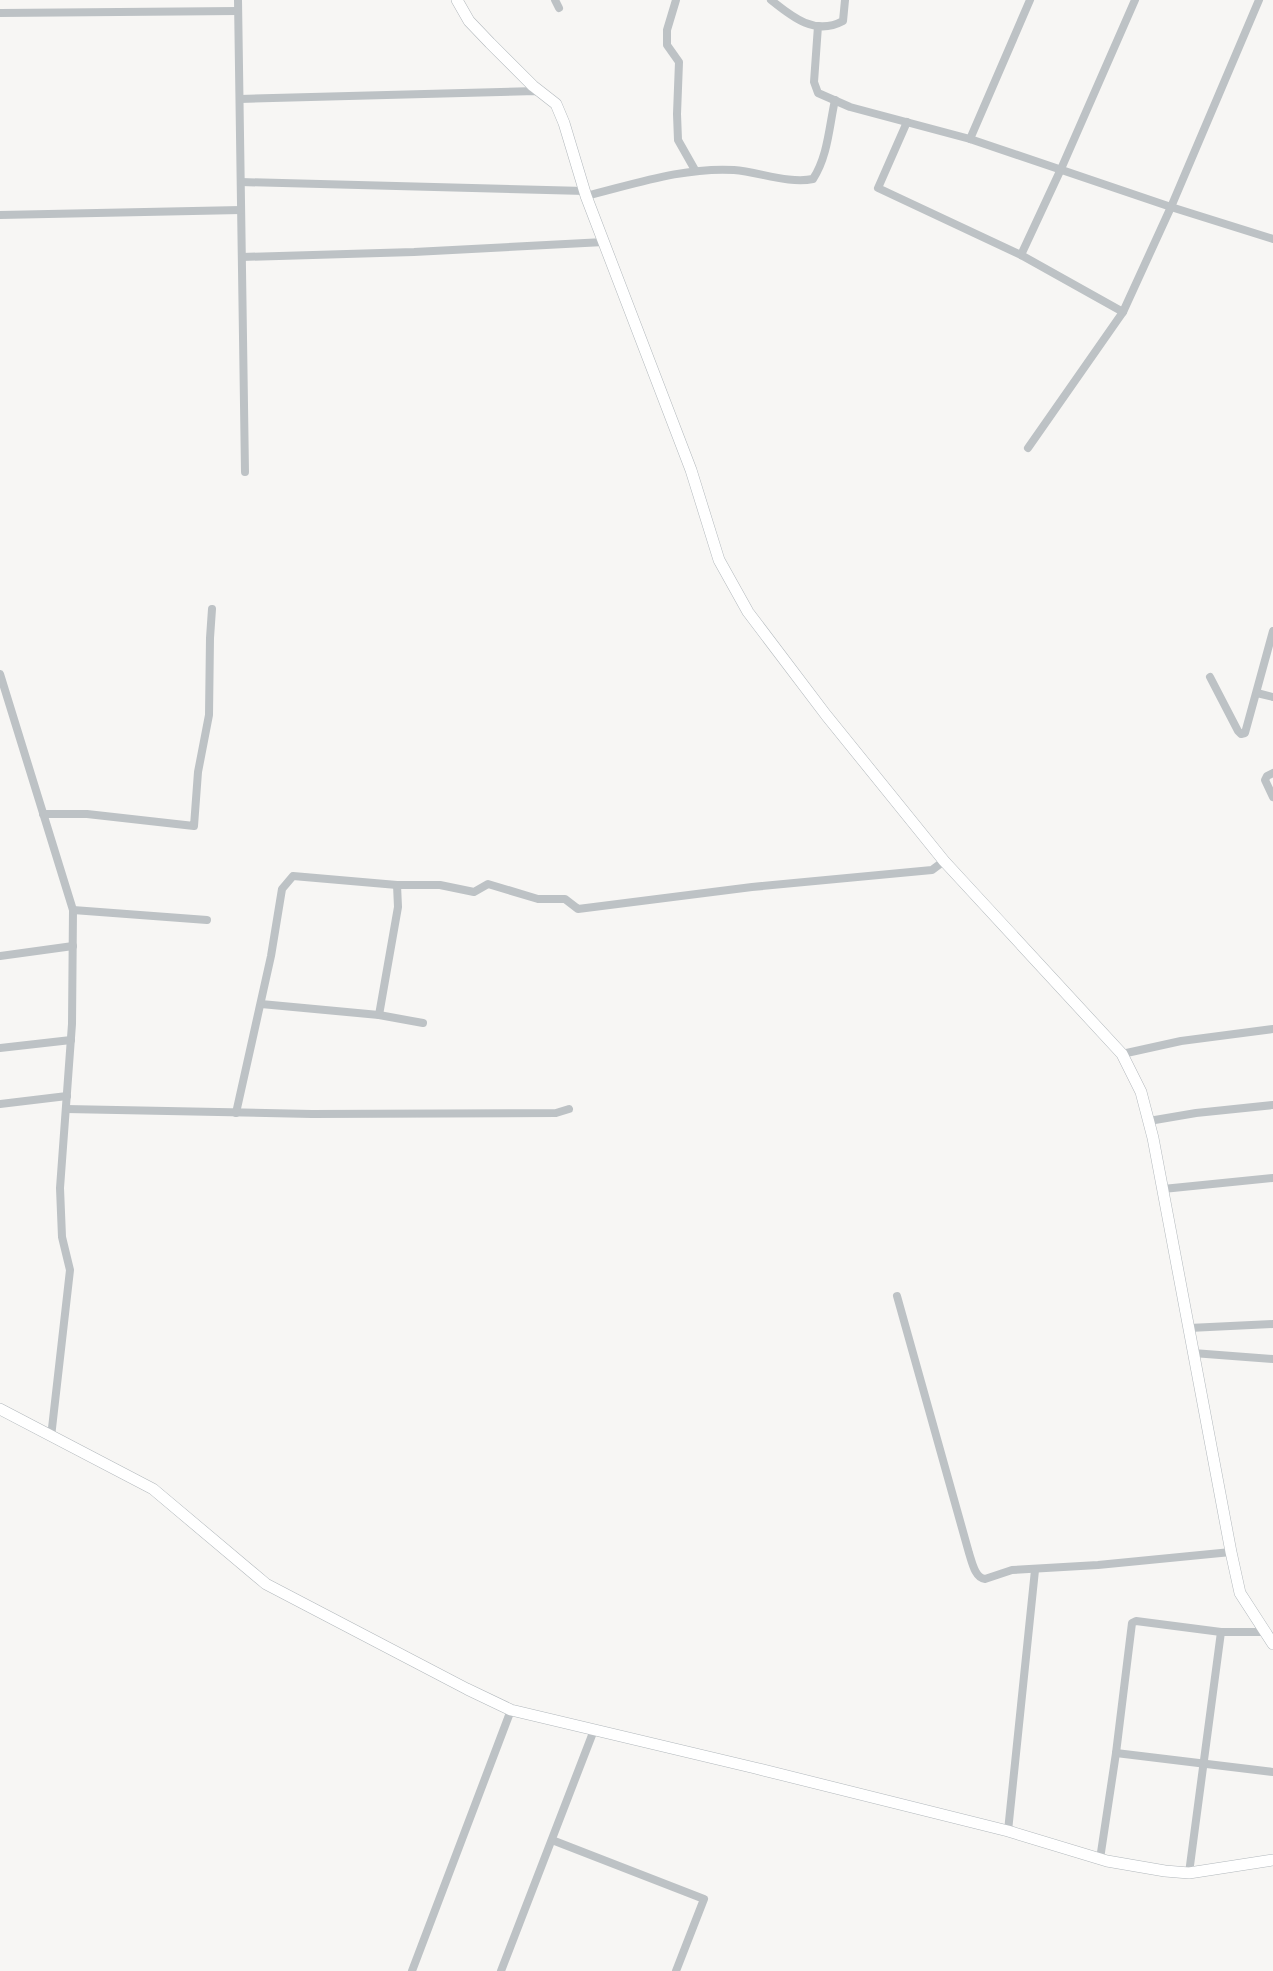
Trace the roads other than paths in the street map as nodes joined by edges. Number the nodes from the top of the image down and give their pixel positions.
1 (238, 0) edge
2 (457, 0) edge
3 (556, 0) edge
4 (676, 0) edge
5 (771, 0) edge
6 (845, 0) edge
7 (1030, 0) edge
8 (1135, 0) edge
9 (1259, 0) edge
10 (559, 8) dead end
11 (238, 11) junction
12 (0, 13) edge
13 (818, 26) junction
14 (240, 99) junction
15 (835, 100) junction
16 (556, 104) junction
17 (907, 122) junction
18 (970, 139) junction
19 (1061, 169) junction
20 (695, 170) junction
21 (241, 182) junction
22 (586, 193) junction
23 (1171, 207) junction
24 (241, 210) junction
25 (0, 215) edge
26 (1273, 239) edge
27 (604, 242) junction
28 (1021, 255) junction
29 (242, 257) junction
30 (1123, 312) junction
31 (1028, 448) dead end
32 (245, 472) dead end
33 (212, 609) dead end
34 (1273, 630) edge
35 (0, 674) edge
36 (1210, 677) dead end
37 (1257, 693) junction
38 (1273, 697) edge
39 (1273, 773) edge
40 (1273, 797) edge
41 (43, 814) junction
42 (944, 861) junction
43 (397, 885) junction
44 (73, 910) junction
45 (207, 920) dead end
46 (73, 946) junction
47 (0, 956) edge
48 (261, 1004) junction
49 (379, 1015) junction
50 (423, 1023) dead end
51 (1273, 1029) edge
52 (71, 1040) junction
53 (0, 1048) edge
54 (1122, 1054) junction
55 (67, 1096) junction
56 (0, 1104) edge
57 (1273, 1105) edge
58 (66, 1109) junction
59 (569, 1109) dead end
60 (236, 1113) junction
61 (1149, 1121) junction
62 (1273, 1178) edge
63 (1163, 1189) junction
64 (897, 1296) dead end
65 (1273, 1324) edge
66 (1189, 1328) junction
67 (1193, 1353) junction
68 (1273, 1359) edge
69 (0, 1409) edge
70 (51, 1437) junction
71 (1231, 1552) junction
72 (1035, 1570) junction
73 (1221, 1632) junction
74 (1266, 1632) junction
75 (1273, 1644) edge
76 (511, 1710) junction
77 (594, 1730) junction
78 (1116, 1753) junction
79 (1204, 1764) junction
80 (1273, 1772) edge
81 (1008, 1832) junction
82 (552, 1840) junction
83 (1100, 1859) junction
84 (1273, 1860) edge
85 (1189, 1874) junction
86 (412, 1971) edge
87 (501, 1971) edge
88 (676, 1971) edge

1 - 11 street
2 - 16 street
3 - 10 street
4 - 20 street
5 - 13 street
6 - 13 street
7 - 18 street
8 - 19 street
9 - 23 street
11 - 12 street
11 - 14 street
13 - 15 street
14 - 16 street
14 - 21 street
15 - 17 street
15 - 20 street
16 - 22 street
17 - 18 street
17 - 28 street
18 - 19 street
19 - 23 street
19 - 28 street
20 - 22 street
21 - 22 street
21 - 24 street
22 - 27 street
23 - 26 street
23 - 30 street
24 - 25 street
24 - 29 street
27 - 29 street
27 - 42 street
28 - 30 street
29 - 32 street
30 - 31 street
33 - 41 street
34 - 37 street
35 - 41 street
36 - 37 street
37 - 38 street
39 - 40 street
41 - 44 street
42 - 43 street
42 - 54 street
43 - 48 street
43 - 49 street
44 - 45 street
44 - 46 street
46 - 47 street
46 - 52 street
48 - 49 street
48 - 60 street
49 - 50 street
51 - 54 street
52 - 53 street
52 - 55 street
54 - 61 street
55 - 56 street
55 - 58 street
57 - 61 street
58 - 60 street
58 - 70 street
59 - 60 street
61 - 63 street
62 - 63 street
63 - 66 street
64 - 72 street
65 - 66 street
66 - 67 street
67 - 68 street
67 - 71 street
69 - 70 street
70 - 76 street
71 - 72 street
71 - 74 street
72 - 81 street
73 - 74 street
73 - 78 street
73 - 79 street
74 - 75 street
76 - 77 street
76 - 86 street
77 - 81 street
77 - 82 street
78 - 79 street
78 - 83 street
79 - 80 street
79 - 85 street
81 - 83 street
82 - 87 street
82 - 88 street
83 - 85 street
84 - 85 street

